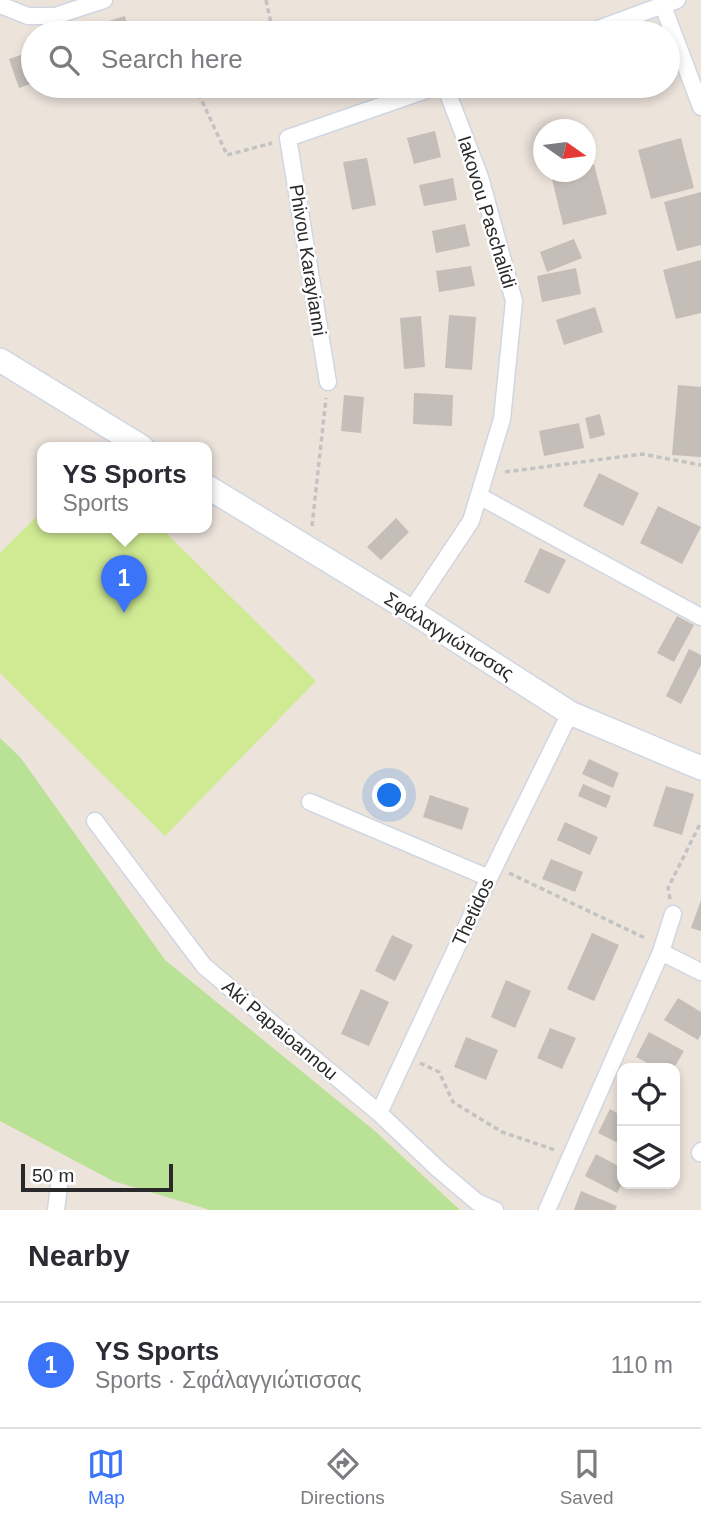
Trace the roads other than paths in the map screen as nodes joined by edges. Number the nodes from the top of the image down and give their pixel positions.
1 (104, 0) edge
2 (670, 3) edge
3 (0, 5) edge
4 (620, 21) edge
5 (675, 21) edge
6 (680, 37) edge
7 (403, 98) edge
8 (450, 98) edge
9 (701, 107) edge
10 (0, 360) edge
11 (328, 382) road end
12 (134, 442) edge
13 (212, 490) edge
14 (479, 496) junction
15 (411, 611) junction
16 (701, 617) edge
17 (570, 713) junction
18 (701, 768) edge
19 (310, 802) dead end
20 (96, 821) dead end
21 (492, 872) junction
22 (673, 914) road end
23 (662, 949) junction
24 (701, 972) edge
25 (379, 1113) junction
26 (60, 1178) dead end
27 (56, 1210) edge
28 (495, 1210) edge
29 (547, 1210) edge

1 - 3 street
2 - 4 street
2 - 5 street
6 - 9 street
7 - 11 street, Phivou Karayianni
8 - 14 street, Iakovou Paschalidi
10 - 12 street
13 - 15 street, Σφάλαγγιώτισσας
14 - 15 street, Iakovou Paschalidi
14 - 16 street
15 - 17 street, Σφάλαγγιώτισσας
17 - 18 street, Σφάλαγγιώτισσας
17 - 21 street, Thetidos
19 - 21 street
20 - 25 street, Aki Papaioannou
21 - 25 street, Thetidos
22 - 23 street
23 - 24 street
23 - 29 street
25 - 28 street, Aki Papaioannou
26 - 27 street

